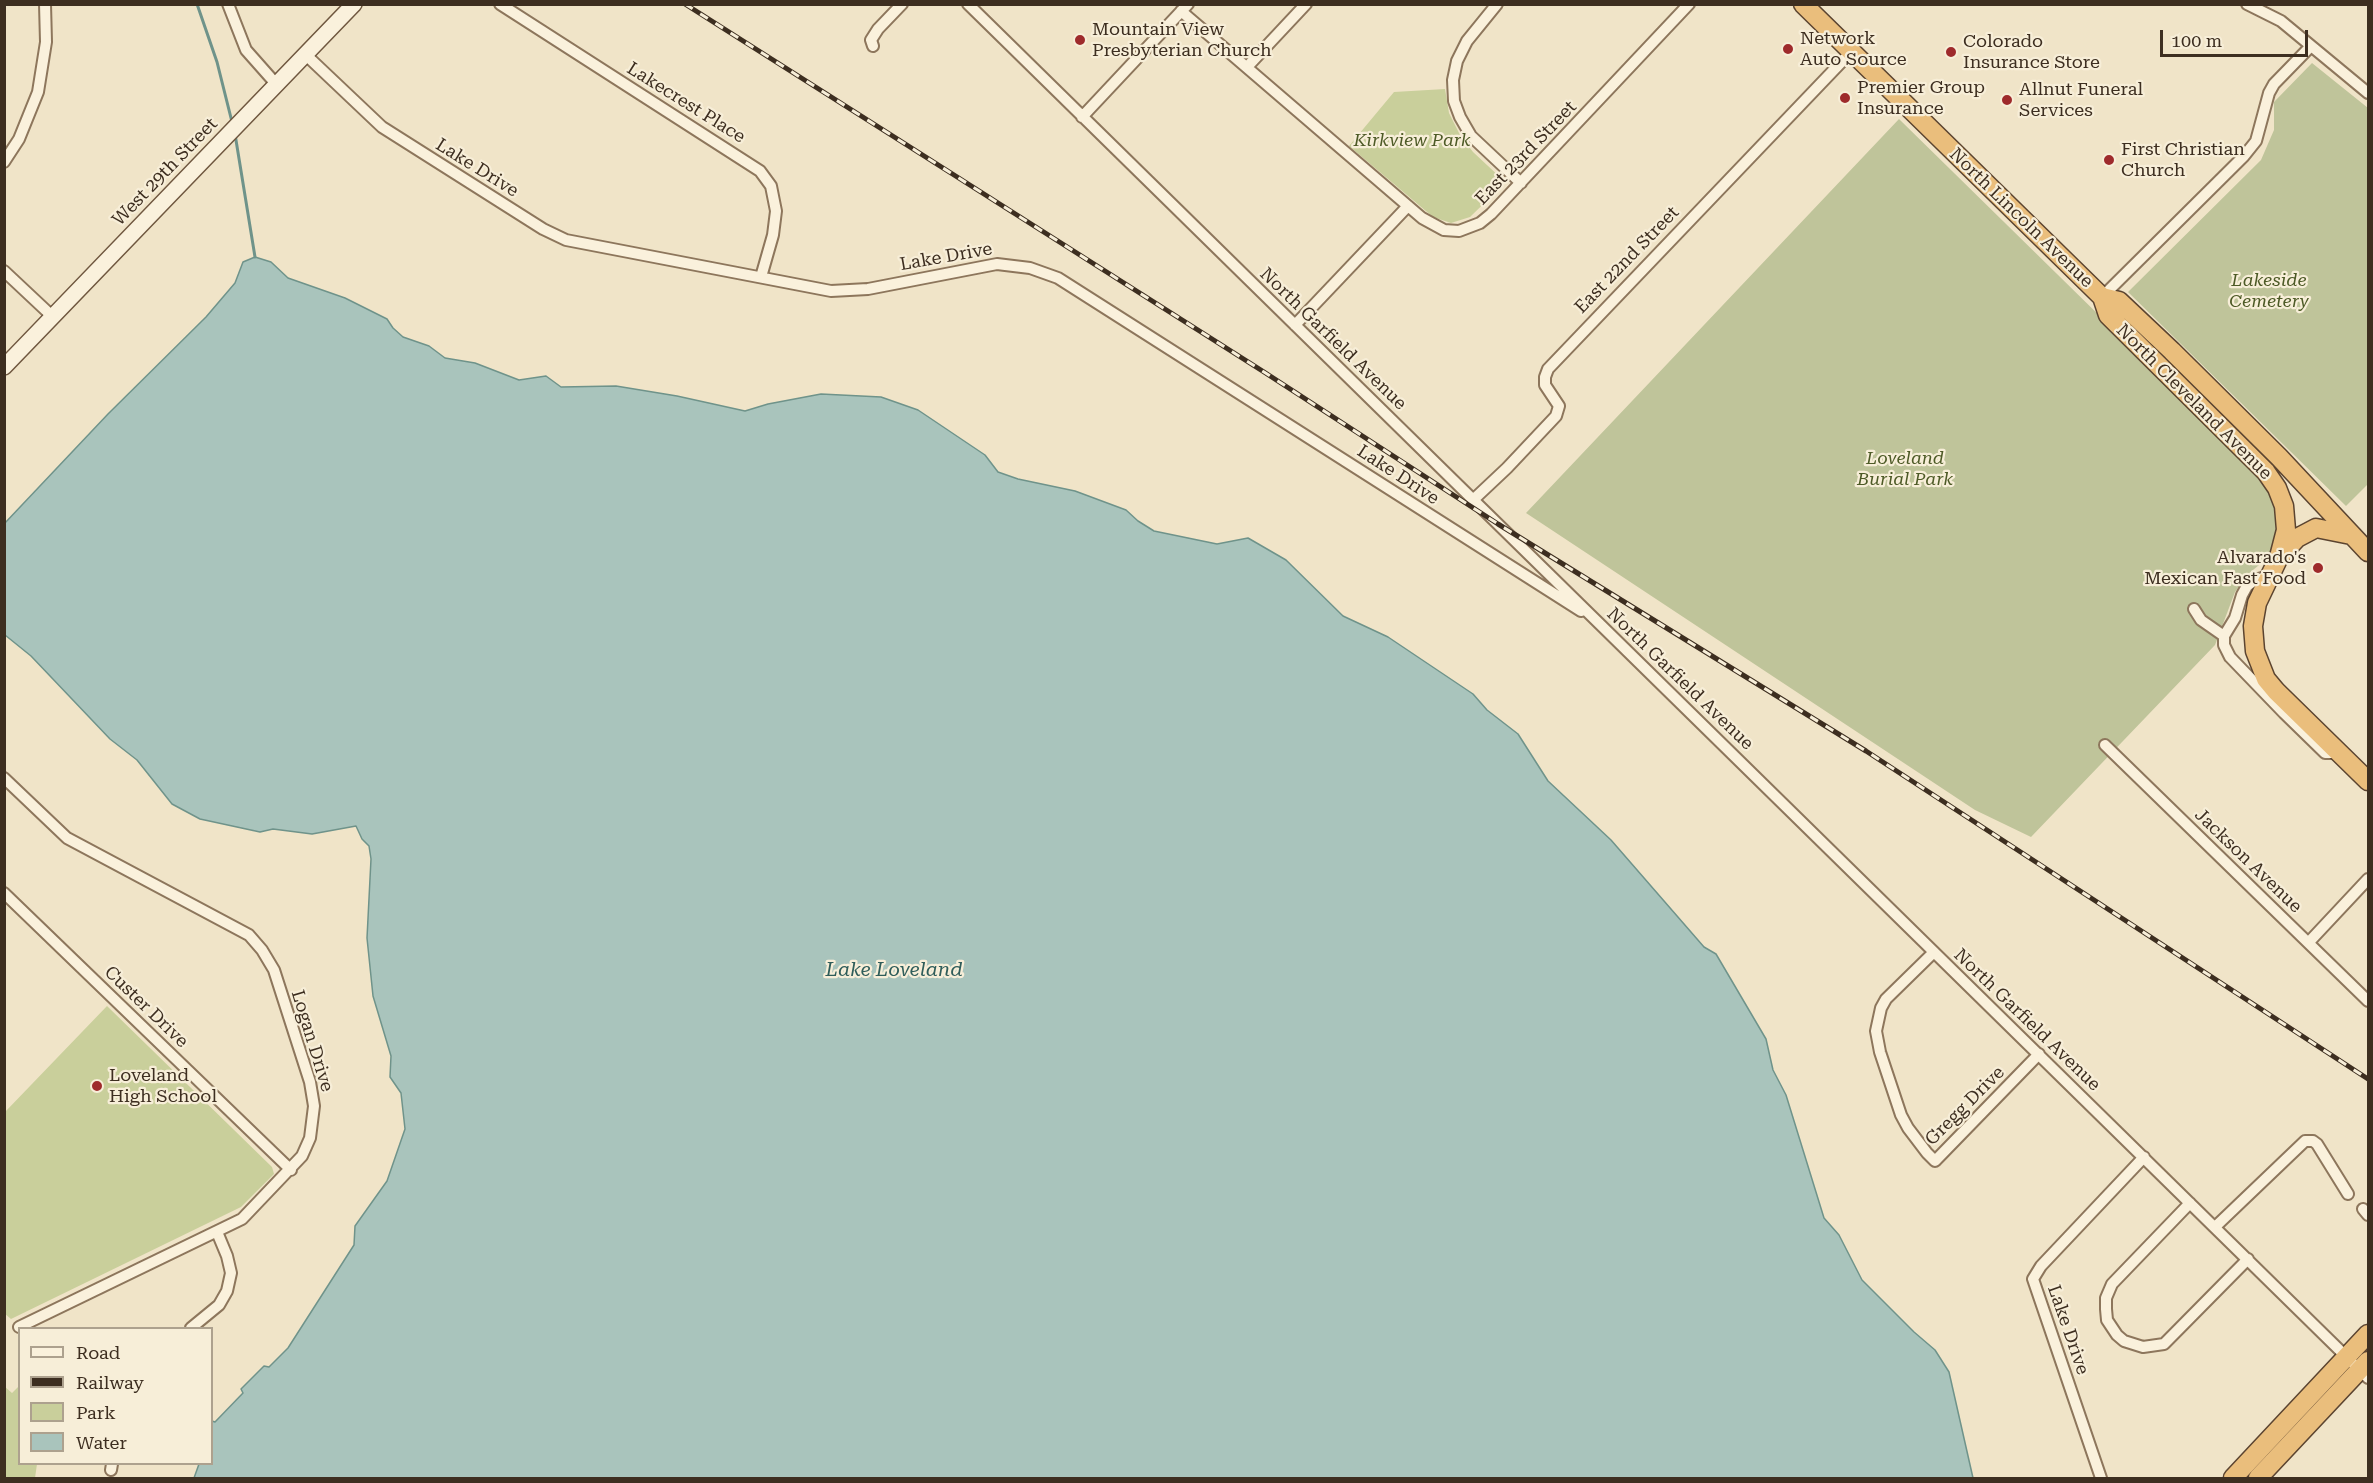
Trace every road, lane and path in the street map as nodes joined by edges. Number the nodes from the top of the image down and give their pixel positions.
1 (45, 4) edge
2 (228, 4) edge
3 (354, 4) edge
4 (500, 4) edge
5 (902, 4) edge
6 (968, 4) edge
7 (1306, 4) edge
8 (1497, 4) edge
9 (1803, 4) edge
10 (2247, 4) edge
11 (1685, 6) edge
12 (1184, 8) edge
13 (873, 46) dead end
14 (2311, 46) junction
15 (1851, 51) junction
16 (306, 54) junction
17 (1247, 67) junction
18 (277, 85) junction
19 (2368, 93) edge
20 (1082, 117) junction
21 (4, 162) edge
22 (1521, 183) junction
23 (1408, 206) junction
24 (4, 271) edge
25 (760, 277) junction
26 (2102, 297) junction
27 (53, 317) junction
28 (1295, 325) junction
29 (4, 367) edge
30 (1473, 500) junction
31 (2351, 535) junction
32 (2368, 552) edge
33 (2279, 557) junction
34 (2269, 576) junction
35 (2194, 609) dead end
36 (1594, 619) junction
37 (2224, 636) junction
38 (2104, 746) dead end
39 (2341, 754) junction
40 (4, 778) edge
41 (2368, 781) edge
42 (2368, 879) edge
43 (4, 892) edge
44 (2309, 942) junction
45 (1934, 952) junction
46 (2368, 1001) edge
47 (2039, 1054) junction
48 (2144, 1157) junction
49 (291, 1170) junction
50 (2348, 1194) dead end
51 (2190, 1203) junction
52 (2215, 1227) junction
53 (217, 1232) junction
54 (2248, 1259) junction
55 (19, 1327) dead end
56 (193, 1327) edge
57 (2368, 1334) edge
58 (2361, 1367) edge
59 (2235, 1478) edge
60 (2101, 1479) edge
61 (2258, 1479) edge

1 - 21 street
2 - 18 street
3 - 16 main road, West 29th Street
4 - 25 street, Lakecrest Place
5 - 13 street
6 - 20 street, North Garfield Avenue
7 - 17 street
8 - 22 street
9 - 15 highway, North Lincoln Avenue
10 - 14 street
11 - 22 street, East 23rd Street
12 - 17 street, East 23rd Street
12 - 20 street
14 - 19 street
14 - 26 street
15 - 26 highway, North Lincoln Avenue
15 - 30 street, East 22nd Street
16 - 18 main road, West 29th Street
16 - 25 street, Lake Drive
17 - 23 street, East 23rd Street
18 - 27 main road, West 29th Street
20 - 28 street, North Garfield Avenue
22 - 23 street, East 23rd Street
23 - 28 street
24 - 27 street
25 - 36 street, Lake Drive
26 - 31 highway, North Lincoln Avenue
26 - 33 highway, North Cleveland Avenue
27 - 29 main road, West 29th Street
28 - 30 street, North Garfield Avenue
30 - 36 street, North Garfield Avenue
31 - 32 highway, North Lincoln Avenue
31 - 33 highway
33 - 34 highway, North Cleveland Avenue
34 - 37 street
34 - 39 highway, North Cleveland Avenue
35 - 37 street
36 - 45 street, North Garfield Avenue
37 - 39 street
38 - 44 street, Jackson Avenue
39 - 41 highway, North Cleveland Avenue
40 - 49 street, Logan Drive
42 - 44 street
43 - 49 street, Custer Drive
44 - 46 street, Jackson Avenue
45 - 47 street, North Garfield Avenue
45 - 47 street, Gregg Drive
47 - 48 street, North Garfield Avenue
48 - 51 street, North Garfield Avenue
48 - 60 street, Lake Drive
49 - 53 street, Logan Drive
50 - 52 street
51 - 52 street, North Garfield Avenue
51 - 54 street
52 - 54 street, North Garfield Avenue
53 - 55 street, Logan Drive
53 - 56 street
54 - 58 street, North Garfield Avenue
57 - 58 highway
58 - 59 highway
58 - 61 highway

